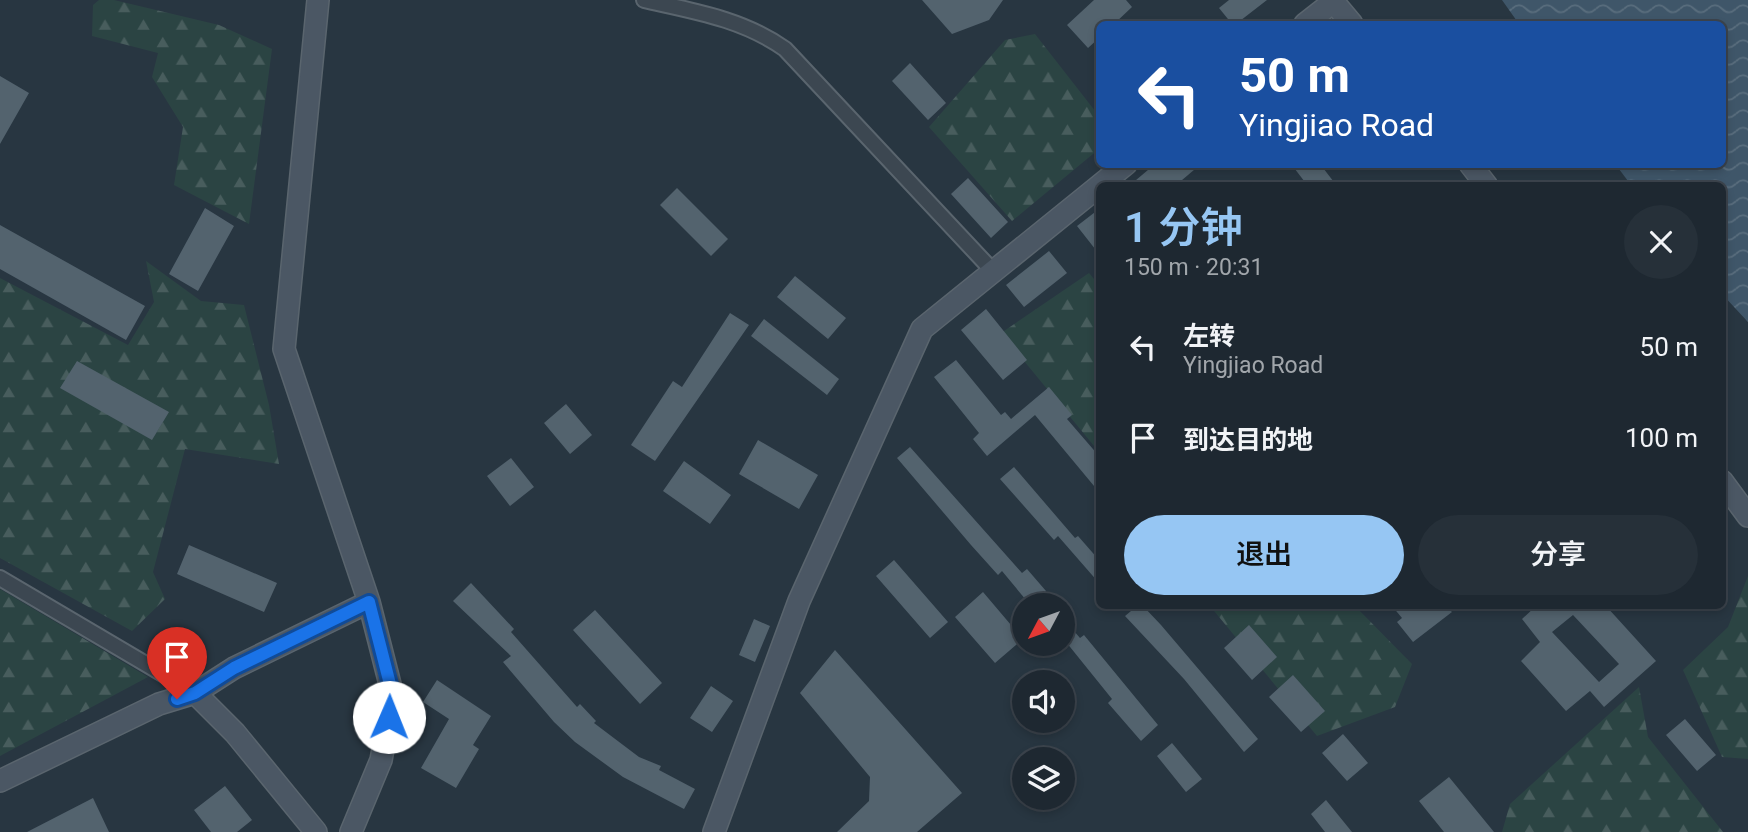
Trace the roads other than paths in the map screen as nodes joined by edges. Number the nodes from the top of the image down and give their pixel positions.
1 (318, 0) edge
2 (644, 0) edge
3 (1333, 1) edge
4 (1309, 21) edge
5 (1350, 21) edge
6 (1121, 168) edge
7 (1473, 168) edge
8 (1104, 182) edge
9 (1484, 182) edge
10 (1096, 188) edge
11 (992, 270) junction
12 (1726, 486) edge
13 (1748, 516) edge
14 (0, 578) edge
15 (369, 602) junction
16 (195, 693) junction
17 (0, 781) edge
18 (316, 832) edge
19 (351, 832) edge
20 (713, 832) edge

1 - 15 main road
2 - 11 street
3 - 4 main road
3 - 5 main road
6 - 8 main road
7 - 9 main road
10 - 11 main road
11 - 20 main road
12 - 13 main road
14 - 16 street
15 - 16 main road
15 - 19 main road
16 - 17 main road
16 - 18 main road

